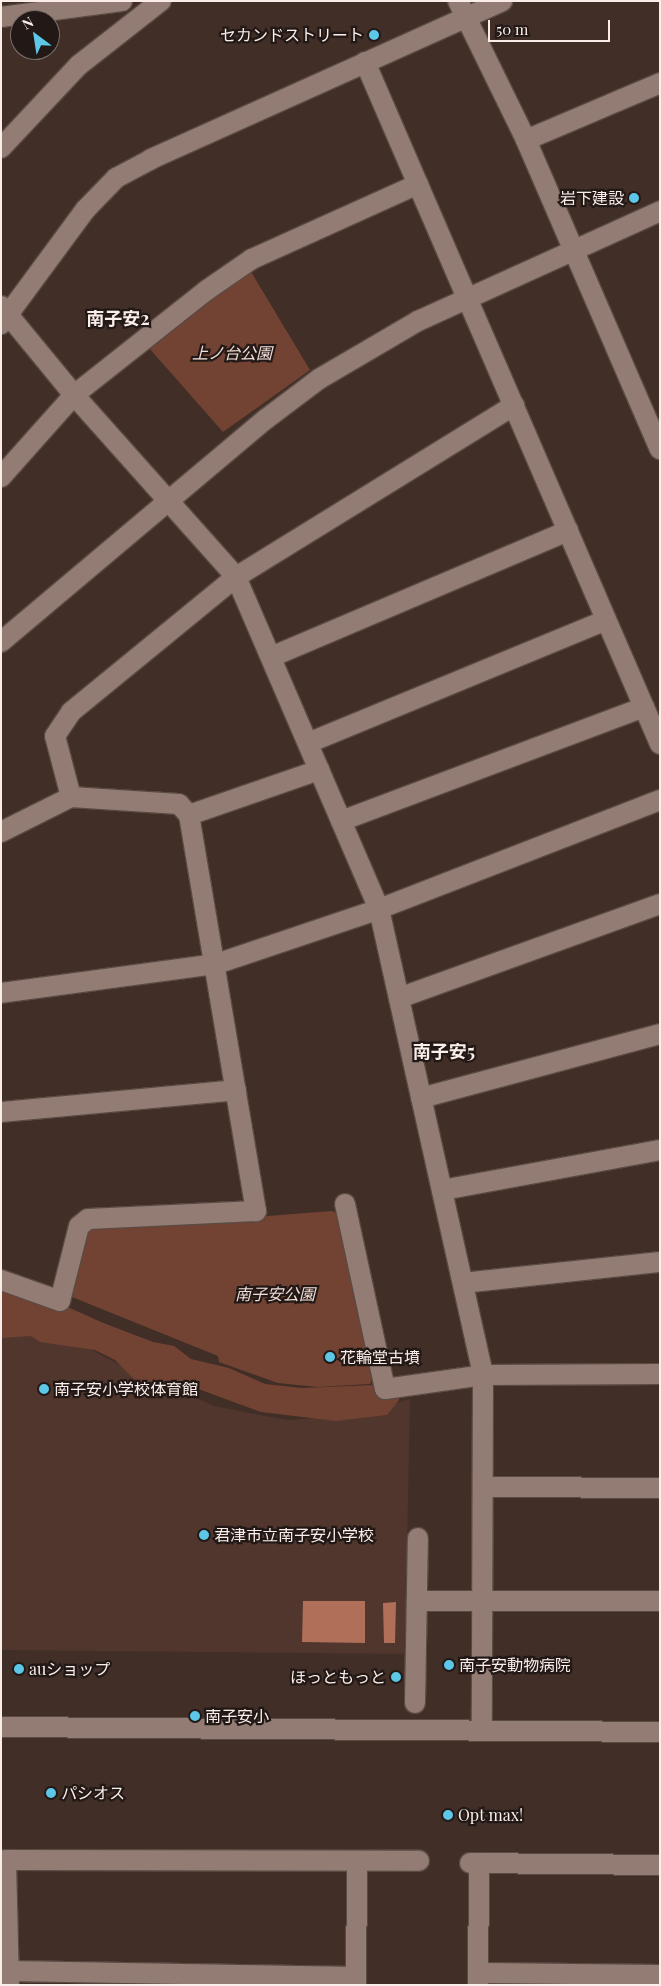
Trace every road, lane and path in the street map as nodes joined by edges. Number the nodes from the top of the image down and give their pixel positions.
1 (122, 1) edge
2 (161, 1) edge
3 (502, 1) edge
4 (462, 9) edge
5 (1, 17) edge
6 (365, 62) junction
7 (660, 83) edge
8 (526, 140) junction
9 (1, 148) edge
10 (418, 184) junction
11 (660, 212) edge
12 (574, 250) junction
13 (468, 297) junction
14 (4, 316) edge
15 (74, 395) junction
16 (514, 405) junction
17 (660, 449) edge
18 (1, 477) edge
19 (169, 501) junction
20 (568, 531) junction
21 (236, 577) junction
22 (606, 620) junction
23 (1, 642) edge
24 (271, 657) junction
25 (644, 707) junction
26 (308, 743) junction
27 (660, 744) edge
28 (319, 770) junction
29 (71, 797) junction
30 (660, 800) edge
31 (189, 815) junction
32 (341, 821) junction
33 (1, 832) edge
34 (660, 904) edge
35 (379, 909) junction
36 (216, 964) junction
37 (1, 993) edge
38 (399, 998) junction
39 (660, 1034) edge
40 (236, 1090) junction
41 (421, 1098) junction
42 (1, 1112) edge
43 (660, 1150) edge
44 (442, 1190) junction
45 (345, 1204) dead end
46 (660, 1262) edge
47 (1, 1280) edge
48 (463, 1283) junction
49 (660, 1374) edge
50 (484, 1376) junction
51 (483, 1487) junction
52 (660, 1488) edge
53 (418, 1538) dead end
54 (417, 1601) junction
55 (483, 1601) junction
56 (660, 1601) edge
57 (416, 1703) dead end
58 (1, 1727) edge
59 (482, 1730) junction
60 (660, 1732) edge
61 (419, 1861) dead end
62 (357, 1862) junction
63 (660, 1865) edge
64 (660, 1975) edge
65 (9, 1978) edge
66 (478, 1979) edge
67 (356, 1981) edge

1 - 5 street
2 - 9 street
3 - 4 street
4 - 6 street
4 - 8 street
6 - 10 street
6 - 14 street
7 - 8 street
8 - 12 street
10 - 13 street
10 - 15 street
11 - 12 street
12 - 13 street
12 - 17 street
13 - 16 street
13 - 19 street
14 - 15 street
15 - 18 street
15 - 19 street
16 - 20 street
16 - 21 street
19 - 21 street
19 - 23 street
20 - 22 street
20 - 24 street
21 - 24 street
21 - 29 street
22 - 25 street
22 - 26 street
24 - 26 street
25 - 27 street
25 - 32 street
26 - 28 street
28 - 31 street
28 - 32 street
29 - 31 street
29 - 33 street
30 - 35 street
31 - 36 street
32 - 35 street
34 - 38 street
35 - 36 street
35 - 38 street
36 - 37 street
36 - 40 street
38 - 41 street
39 - 41 street
40 - 42 street
40 - 47 street
41 - 44 street
43 - 44 street
44 - 48 street
45 - 50 street
46 - 48 street
48 - 50 street
49 - 50 street
50 - 51 street
51 - 52 street
51 - 55 street
53 - 54 street
54 - 55 street
54 - 57 street
55 - 56 street
55 - 59 street
58 - 59 street
59 - 60 street
61 - 62 street
62 - 65 street
62 - 67 street
63 - 66 street
64 - 66 street
65 - 67 street

